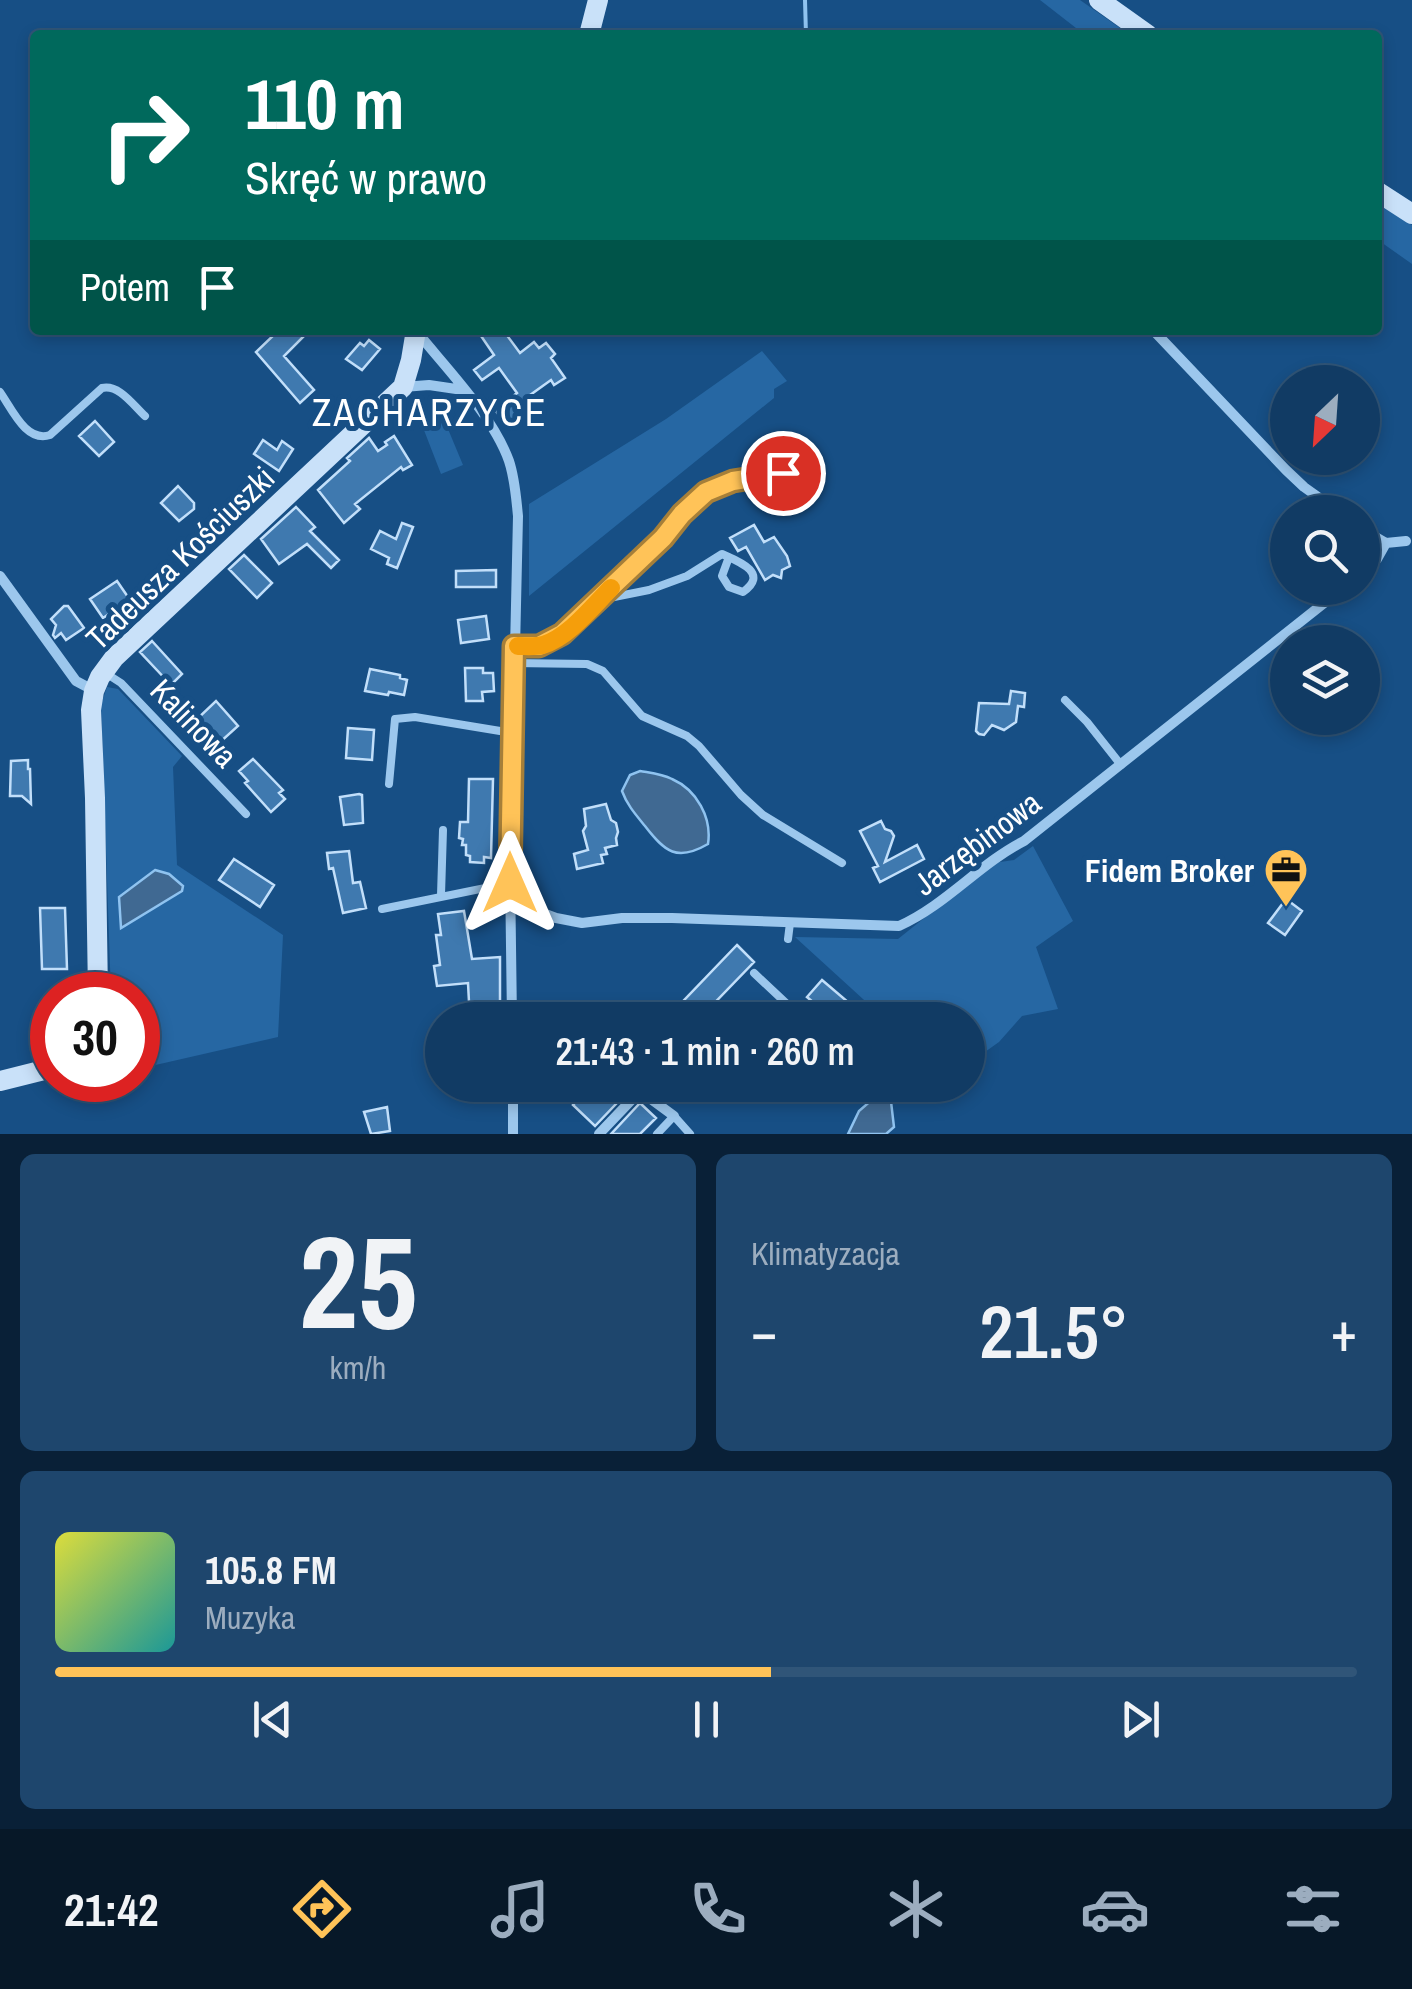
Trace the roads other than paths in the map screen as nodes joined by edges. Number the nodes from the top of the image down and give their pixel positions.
1 (598, 0) edge
2 (1099, 0) edge
3 (590, 30) edge
4 (1141, 30) edge
5 (1382, 195) edge
6 (1412, 214) edge
7 (415, 335) edge
8 (419, 335) edge
9 (1158, 335) edge
10 (403, 387) junction
11 (464, 390) junction
12 (0, 392) edge
13 (145, 416) dead end
14 (783, 473) dead end
15 (1315, 495) edge
16 (1380, 539) edge
17 (1386, 543) junction
18 (1409, 543) edge
19 (1380, 553) edge
20 (729, 557) junction
21 (0, 576) edge
22 (599, 600) junction
23 (1322, 605) edge
24 (514, 646) junction
25 (513, 663) junction
26 (99, 681) junction
27 (1065, 700) dead end
28 (512, 734) junction
29 (1121, 765) junction
30 (389, 784) dead end
31 (246, 814) dead end
32 (443, 830) dead end
33 (842, 863) dead end
34 (510, 883) junction
35 (441, 895) junction
36 (511, 900) junction
37 (382, 909) dead end
38 (790, 923) junction
39 (788, 939) dead end
40 (98, 972) edge
41 (754, 973) dead end
42 (512, 1002) edge
43 (785, 1002) edge
44 (30, 1074) edge
45 (0, 1081) edge
46 (512, 1102) edge
47 (674, 1116) junction
48 (513, 1134) edge
49 (599, 1134) edge
50 (658, 1134) edge
51 (690, 1134) edge

1 - 3 street
2 - 4 street
5 - 6 street
7 - 10 street
8 - 11 street
9 - 15 street
10 - 11 street
10 - 26 street, Tadeusza Kościuszki
11 - 24 street
12 - 13 lane
14 - 22 lane
16 - 17 street
17 - 18 street
17 - 19 street
20 - 20 lane
20 - 22 lane
21 - 26 street
22 - 24 lane
23 - 29 street, Jarzębinowa
24 - 25 street
25 - 28 street
25 - 33 lane
26 - 31 lane, Kalinowa
26 - 40 street, Tadeusza Kościuszki
27 - 29 lane
28 - 30 lane
28 - 34 street
29 - 38 street, Jarzębinowa
32 - 35 lane
34 - 35 lane
34 - 36 street
35 - 37 lane
36 - 38 street, Jarzębinowa
36 - 42 street
38 - 39 lane
41 - 43 lane
44 - 45 street
46 - 48 street
47 - 49 street
47 - 50 lane
47 - 51 lane

